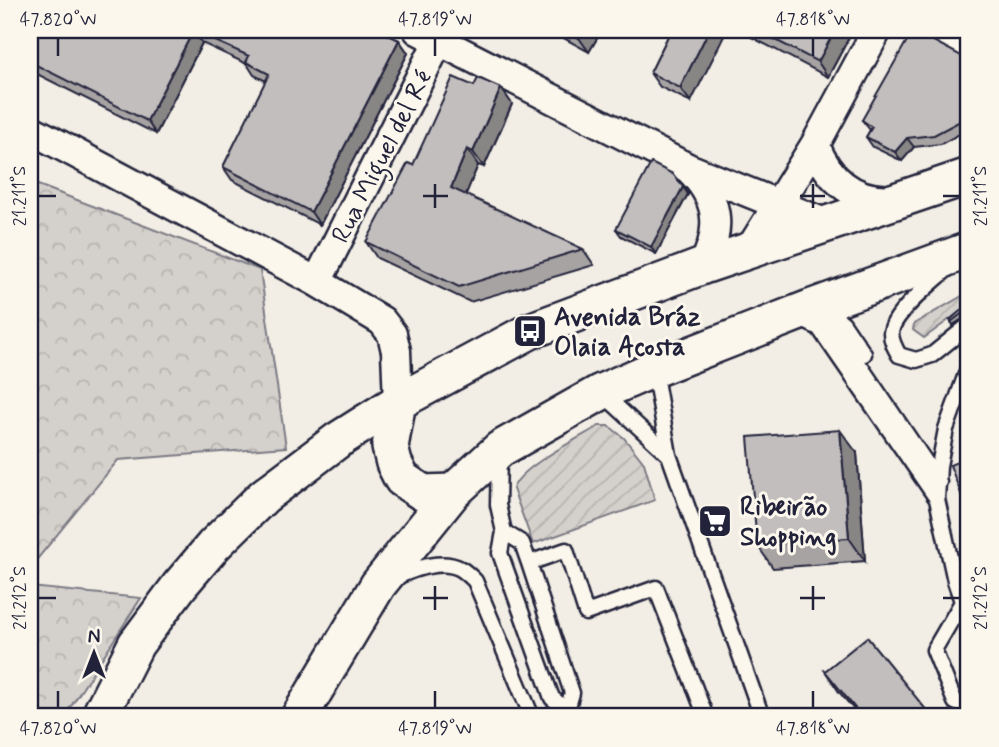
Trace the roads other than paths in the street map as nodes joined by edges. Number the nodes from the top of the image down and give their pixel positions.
1 (877, 30) edge
2 (938, 30) edge
3 (433, 33) edge
4 (969, 47) edge
5 (30, 128) edge
6 (815, 145) junction
7 (688, 168) junction
8 (969, 176) edge
9 (902, 198) junction
10 (778, 205) junction
11 (827, 224) junction
12 (749, 251) junction
13 (966, 251) edge
14 (703, 267) junction
15 (317, 282) junction
16 (795, 314) junction
17 (969, 325) edge
18 (969, 366) edge
19 (654, 369) junction
20 (601, 392) junction
21 (398, 402) junction
22 (500, 449) junction
23 (669, 456) junction
24 (939, 466) junction
25 (939, 482) junction
26 (453, 492) junction
27 (937, 499) junction
28 (505, 532) junction
29 (529, 563) junction
30 (379, 585) junction
31 (962, 602) junction
32 (969, 622) edge
33 (969, 708) edge
34 (568, 714) edge
35 (99, 717) edge
36 (299, 717) edge
37 (532, 717) edge
38 (706, 717) edge
39 (762, 717) edge

1 - 6 street
2 - 4 street
3 - 7 street
3 - 15 street, Rua Miguel del Ré
5 - 15 street
6 - 9 street
6 - 10 street
7 - 10 street
7 - 14 street
8 - 9 street
9 - 11 street
10 - 11 street
10 - 12 street
11 - 12 street
12 - 14 street
13 - 16 street
13 - 17 lane
14 - 21 street
15 - 21 street
16 - 19 street
16 - 24 lane
16 - 25 lane
16 - 27 lane
18 - 24 lane
19 - 20 street
19 - 23 lane
20 - 22 street
20 - 23 lane
21 - 26 street
21 - 35 street
22 - 26 street
22 - 28 lane
23 - 39 lane
24 - 25 lane
25 - 27 lane
26 - 30 street
27 - 31 lane
28 - 29 lane
28 - 34 lane
29 - 34 lane
29 - 38 lane
30 - 36 street
30 - 37 lane
31 - 32 lane
31 - 33 lane

